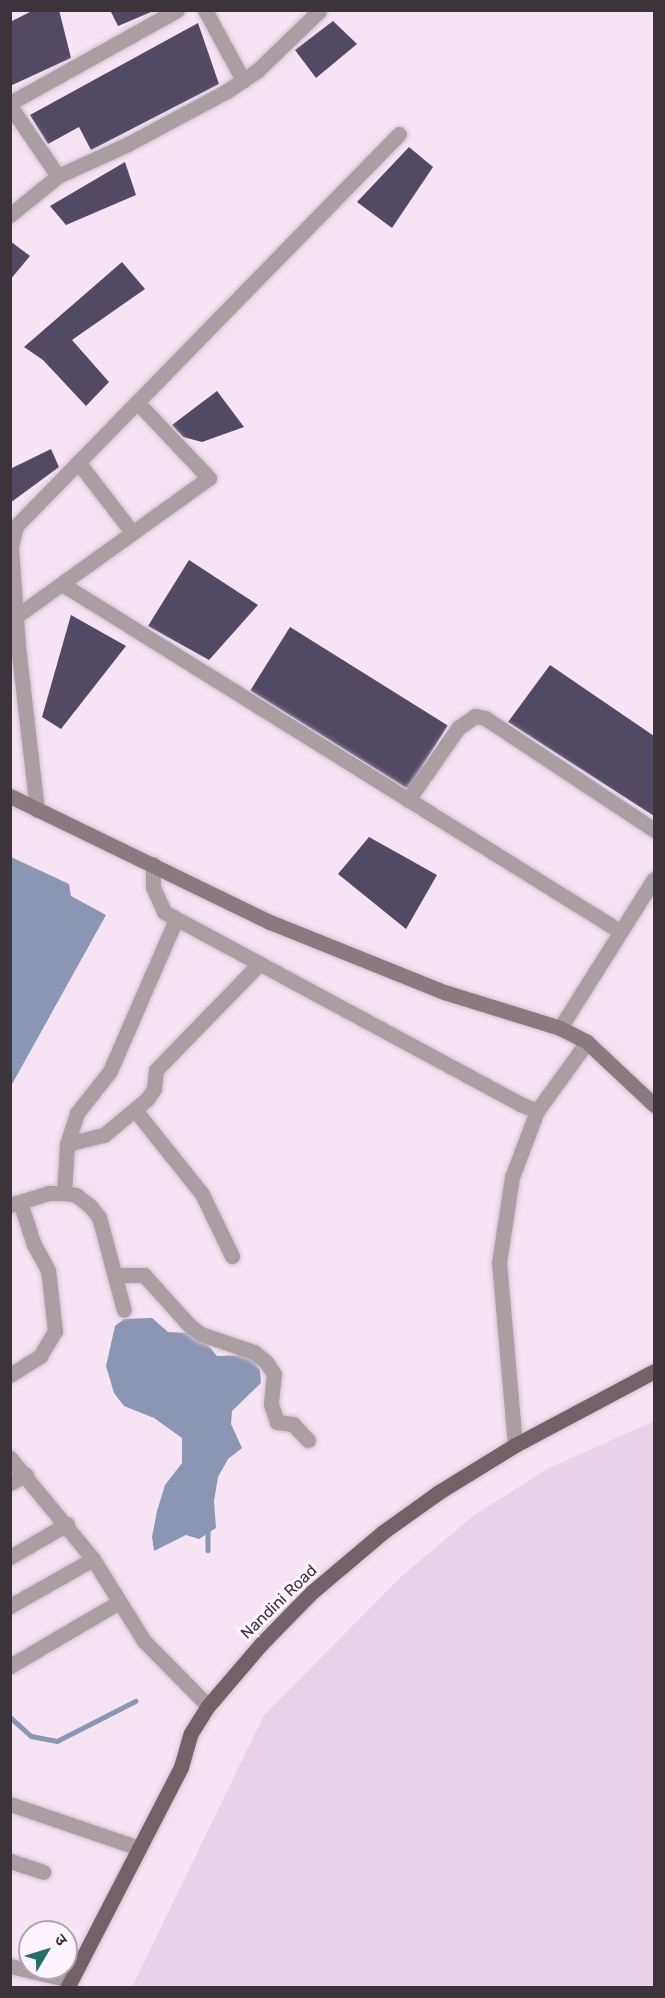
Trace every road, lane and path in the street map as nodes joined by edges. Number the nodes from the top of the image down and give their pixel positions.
1 (177, 10) edge
2 (205, 10) edge
3 (319, 11) edge
4 (243, 80) junction
5 (10, 104) edge
6 (399, 134) dead end
7 (58, 176) junction
8 (10, 215) edge
9 (137, 402) junction
10 (78, 462) junction
11 (132, 532) junction
12 (62, 584) junction
13 (18, 615) junction
14 (10, 796) edge
15 (408, 800) junction
16 (38, 810) junction
17 (654, 830) edge
18 (153, 864) junction
19 (654, 879) edge
20 (176, 919) junction
21 (621, 932) junction
22 (258, 965) junction
23 (560, 1028) junction
24 (587, 1042) junction
25 (654, 1105) edge
26 (135, 1110) junction
27 (537, 1111) junction
28 (67, 1144) junction
29 (64, 1193) junction
30 (15, 1204) edge
31 (232, 1256) dead end
32 (117, 1275) junction
33 (124, 1310) dead end
34 (654, 1371) edge
35 (10, 1375) edge
36 (308, 1440) dead end
37 (515, 1445) junction
38 (10, 1458) edge
39 (26, 1474) junction
40 (10, 1483) edge
41 (67, 1524) junction
42 (10, 1557) edge
43 (93, 1559) junction
44 (119, 1602) junction
45 (10, 1606) edge
46 (10, 1666) edge
47 (208, 1706) junction
48 (10, 1804) edge
49 (136, 1847) junction
50 (10, 1861) edge
51 (43, 1872) dead end
52 (10, 1966) edge
53 (68, 1984) edge

1 - 5 street
2 - 4 street
3 - 4 street
4 - 7 street
5 - 7 street
6 - 9 street
7 - 8 street
9 - 10 street
9 - 11 street
10 - 11 street
10 - 13 street
11 - 12 street
12 - 13 street
12 - 15 street
13 - 16 street
14 - 16 main road
15 - 17 street
15 - 21 street
16 - 18 main road
18 - 20 street
18 - 23 main road
19 - 21 street
20 - 22 street
20 - 28 street
21 - 23 street
22 - 26 street
22 - 27 street
23 - 24 main road
24 - 25 main road
24 - 27 street
26 - 28 street
26 - 31 street
27 - 37 street
28 - 29 street
29 - 30 street
29 - 32 street
30 - 35 street
32 - 33 street
32 - 36 street
34 - 37 main road, Nandini Road
37 - 47 main road, Nandini Road
38 - 39 street
39 - 40 street
39 - 41 street
41 - 42 street
41 - 43 street
43 - 44 street
43 - 45 street
44 - 46 street
44 - 47 street
47 - 49 main road, Nandini Road
48 - 49 street
49 - 53 main road, Nandini Road
50 - 51 street
52 - 53 street

